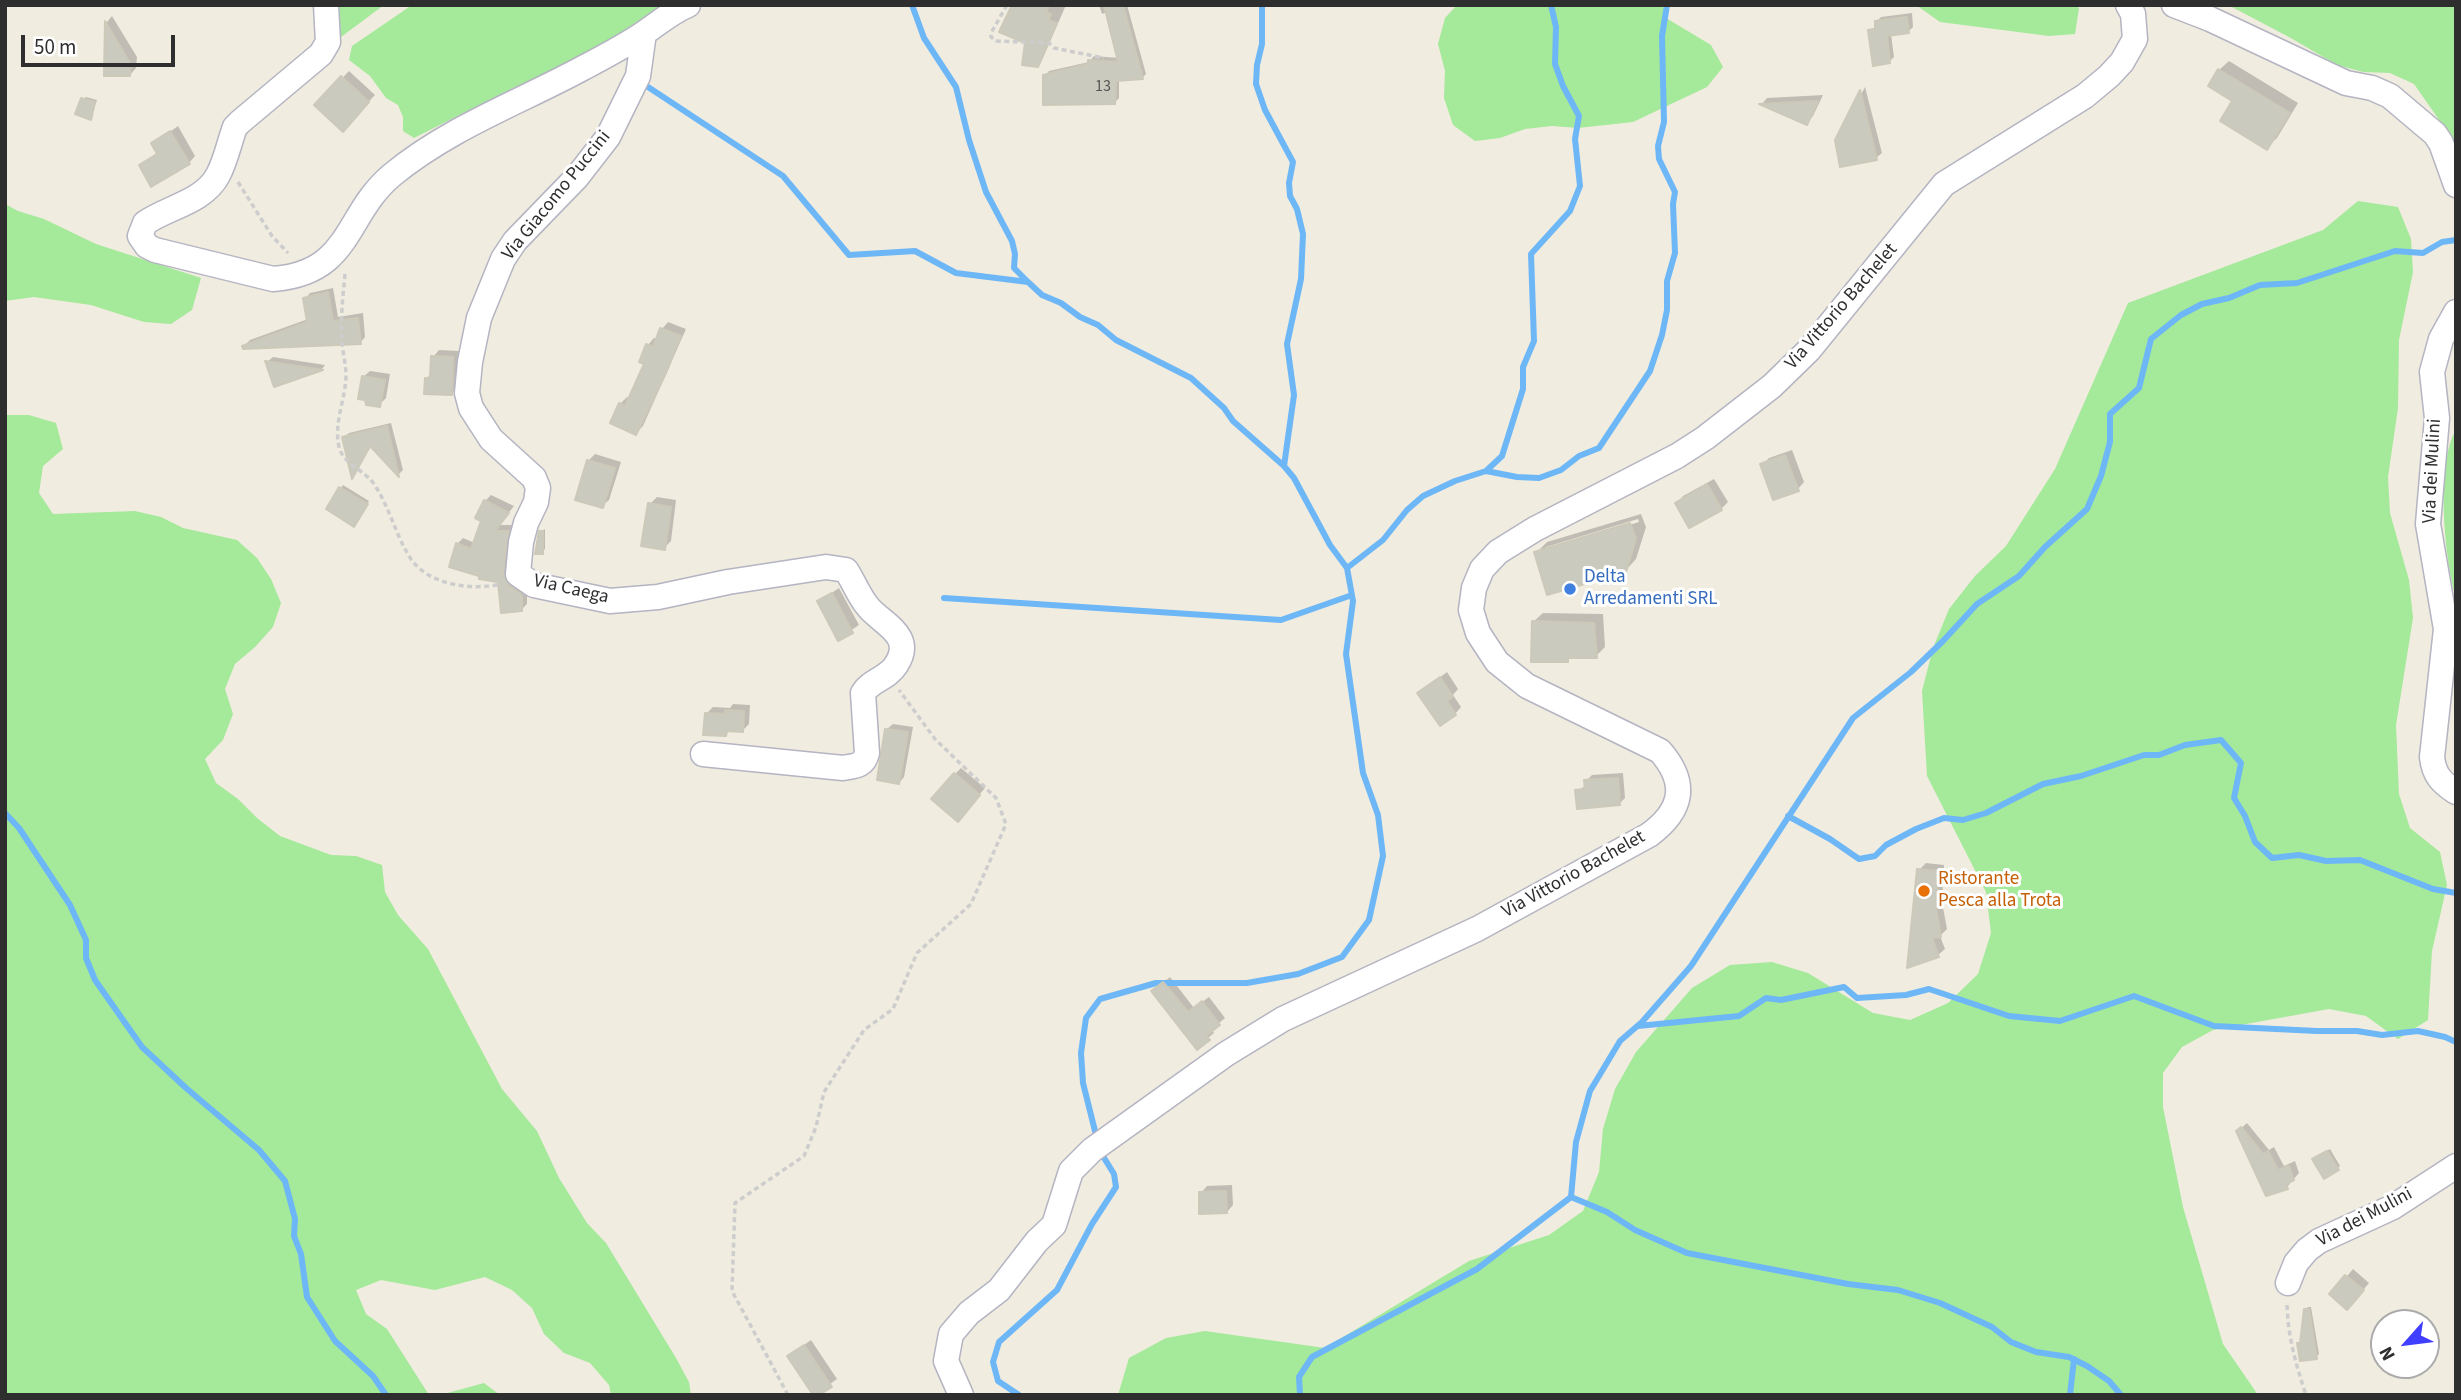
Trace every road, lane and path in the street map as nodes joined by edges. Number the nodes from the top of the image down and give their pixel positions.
1 (326, 5) edge
2 (688, 5) edge
3 (1007, 5) edge
4 (2128, 5) edge
5 (2174, 5) edge
6 (644, 33) junction
7 (1104, 58) dead end
8 (233, 173) dead end
9 (2456, 184) edge
10 (348, 237) junction
11 (306, 272) junction
12 (2456, 312) edge
13 (524, 579) junction
14 (887, 674) junction
15 (703, 754) dead end
16 (2456, 792) edge
17 (2456, 1166) edge
18 (2288, 1283) joint
19 (788, 1395) edge
20 (961, 1395) edge
21 (2306, 1395) edge

1 - 11 street
2 - 6 street
3 - 7 path
4 - 20 street, Via Vittorio Bachelet
5 - 9 street
6 - 10 street
6 - 13 street, Via Giacomo Puccini
8 - 11 path
10 - 11 street
10 - 13 path, Via Caega
12 - 16 street, Via dei Mulini
13 - 14 street, Via Caega
14 - 15 street, Via Caega
14 - 19 path
17 - 18 street, Via dei Mulini
18 - 21 path

